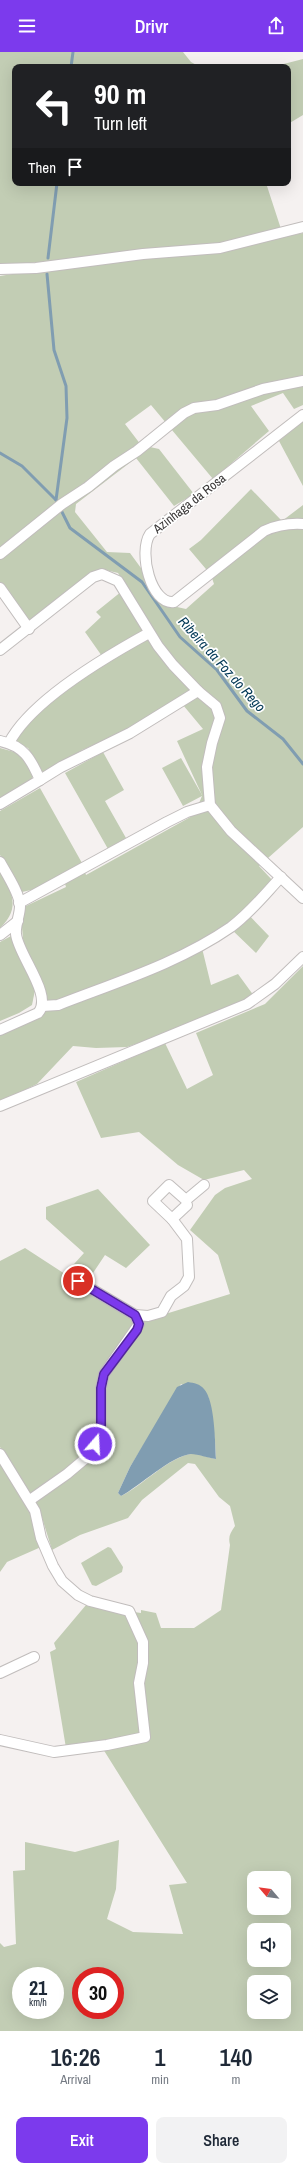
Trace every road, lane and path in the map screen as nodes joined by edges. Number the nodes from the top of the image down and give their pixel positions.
1 (303, 227) edge
2 (0, 269) edge
3 (303, 381) edge
4 (303, 414) edge
5 (303, 524) edge
6 (0, 554) edge
7 (0, 588) edge
8 (29, 629) junction
9 (149, 633) junction
10 (0, 650) edge
11 (198, 691) junction
12 (5, 742) edge
13 (40, 780) junction
14 (0, 804) edge
15 (210, 805) junction
16 (0, 862) edge
17 (281, 877) junction
18 (303, 898) edge
19 (19, 903) junction
20 (18, 921) junction
21 (0, 935) edge
22 (303, 957) edge
23 (42, 1006) junction
24 (0, 1030) edge
25 (0, 1106) edge
26 (204, 1185) dead end
27 (187, 1205) dead end
28 (172, 1219) junction
29 (78, 1281) dead end
30 (135, 1315) junction
31 (0, 1454) edge
32 (30, 1500) junction
33 (34, 1656) dead end
34 (0, 1673) edge
35 (0, 1740) edge

1 - 2 street
3 - 6 street
4 - 5 street, Azinhaga da Rosa
7 - 8 street
8 - 9 street
8 - 10 street
9 - 11 street
9 - 12 street
11 - 13 street
11 - 15 street
12 - 13 street
13 - 14 street
15 - 17 street
15 - 19 street
16 - 19 street
17 - 18 street
17 - 23 street
19 - 20 street
20 - 21 street
20 - 23 street
22 - 25 street
23 - 24 street
26 - 28 street
27 - 28 street
28 - 30 street
29 - 30 street
30 - 32 street
31 - 32 street
32 - 35 street
33 - 34 street

